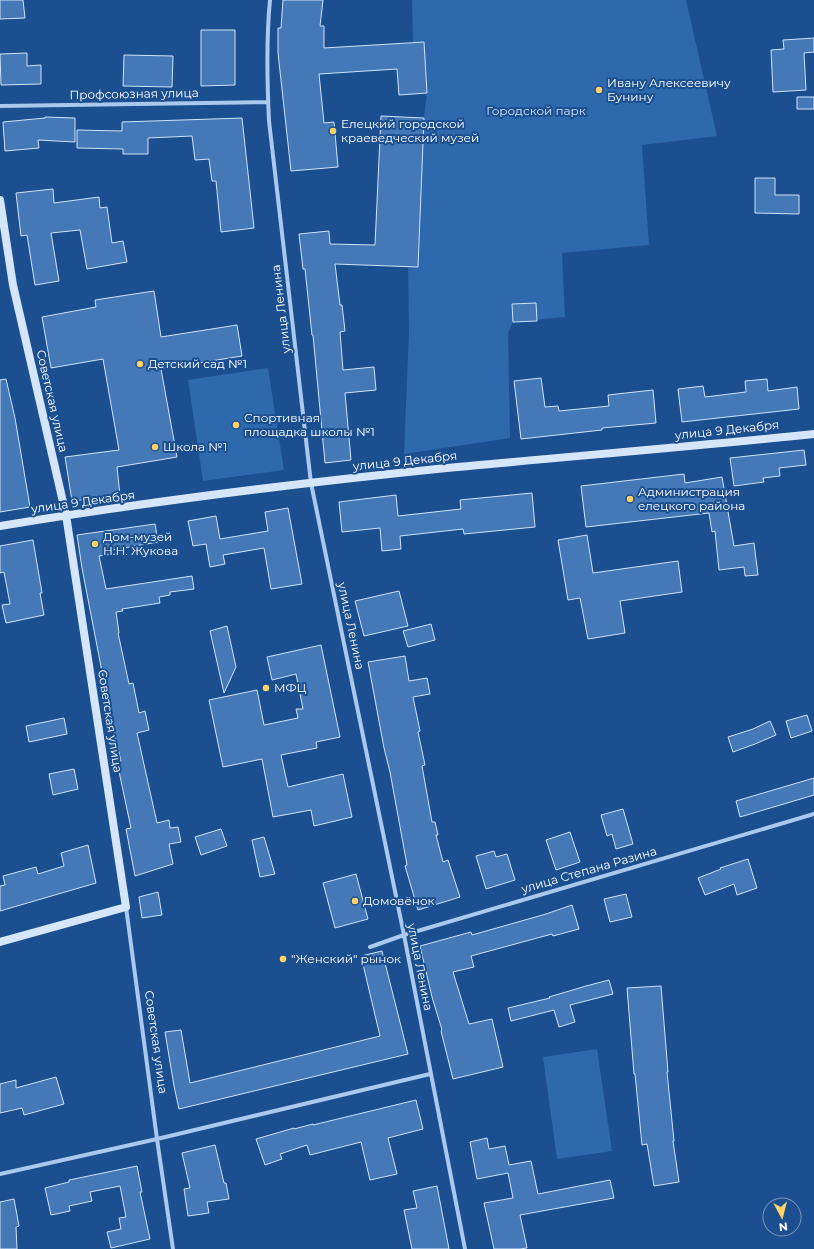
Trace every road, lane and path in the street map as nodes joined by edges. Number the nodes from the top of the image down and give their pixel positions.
1 (270, 0) edge
2 (268, 102) junction
3 (0, 106) edge
4 (0, 200) edge
5 (814, 434) edge
6 (311, 483) junction
7 (66, 516) junction
8 (0, 526) edge
9 (814, 814) edge
10 (126, 907) junction
11 (404, 935) junction
12 (0, 942) edge
13 (370, 947) dead end
14 (430, 1074) junction
15 (157, 1139) junction
16 (0, 1174) edge
17 (173, 1249) edge
18 (465, 1249) edge

1 - 2 street, улица Ленина
2 - 3 street, Профсоюзная улица
2 - 6 street, улица Ленина
4 - 7 street, Советская улица
5 - 6 street, улица 9 Декабря
6 - 7 street, улица 9 Декабря
6 - 11 street, улица Ленина
7 - 8 street, улица 9 Декабря
7 - 10 street, Советская улица
9 - 11 street, улица Степана Разина
10 - 12 street
10 - 15 street, Советская улица
11 - 13 street, улица Степана Разина
11 - 14 street, улица Ленина
14 - 15 street
14 - 18 street, улица Ленина
15 - 16 street
15 - 17 street, Советская улица

